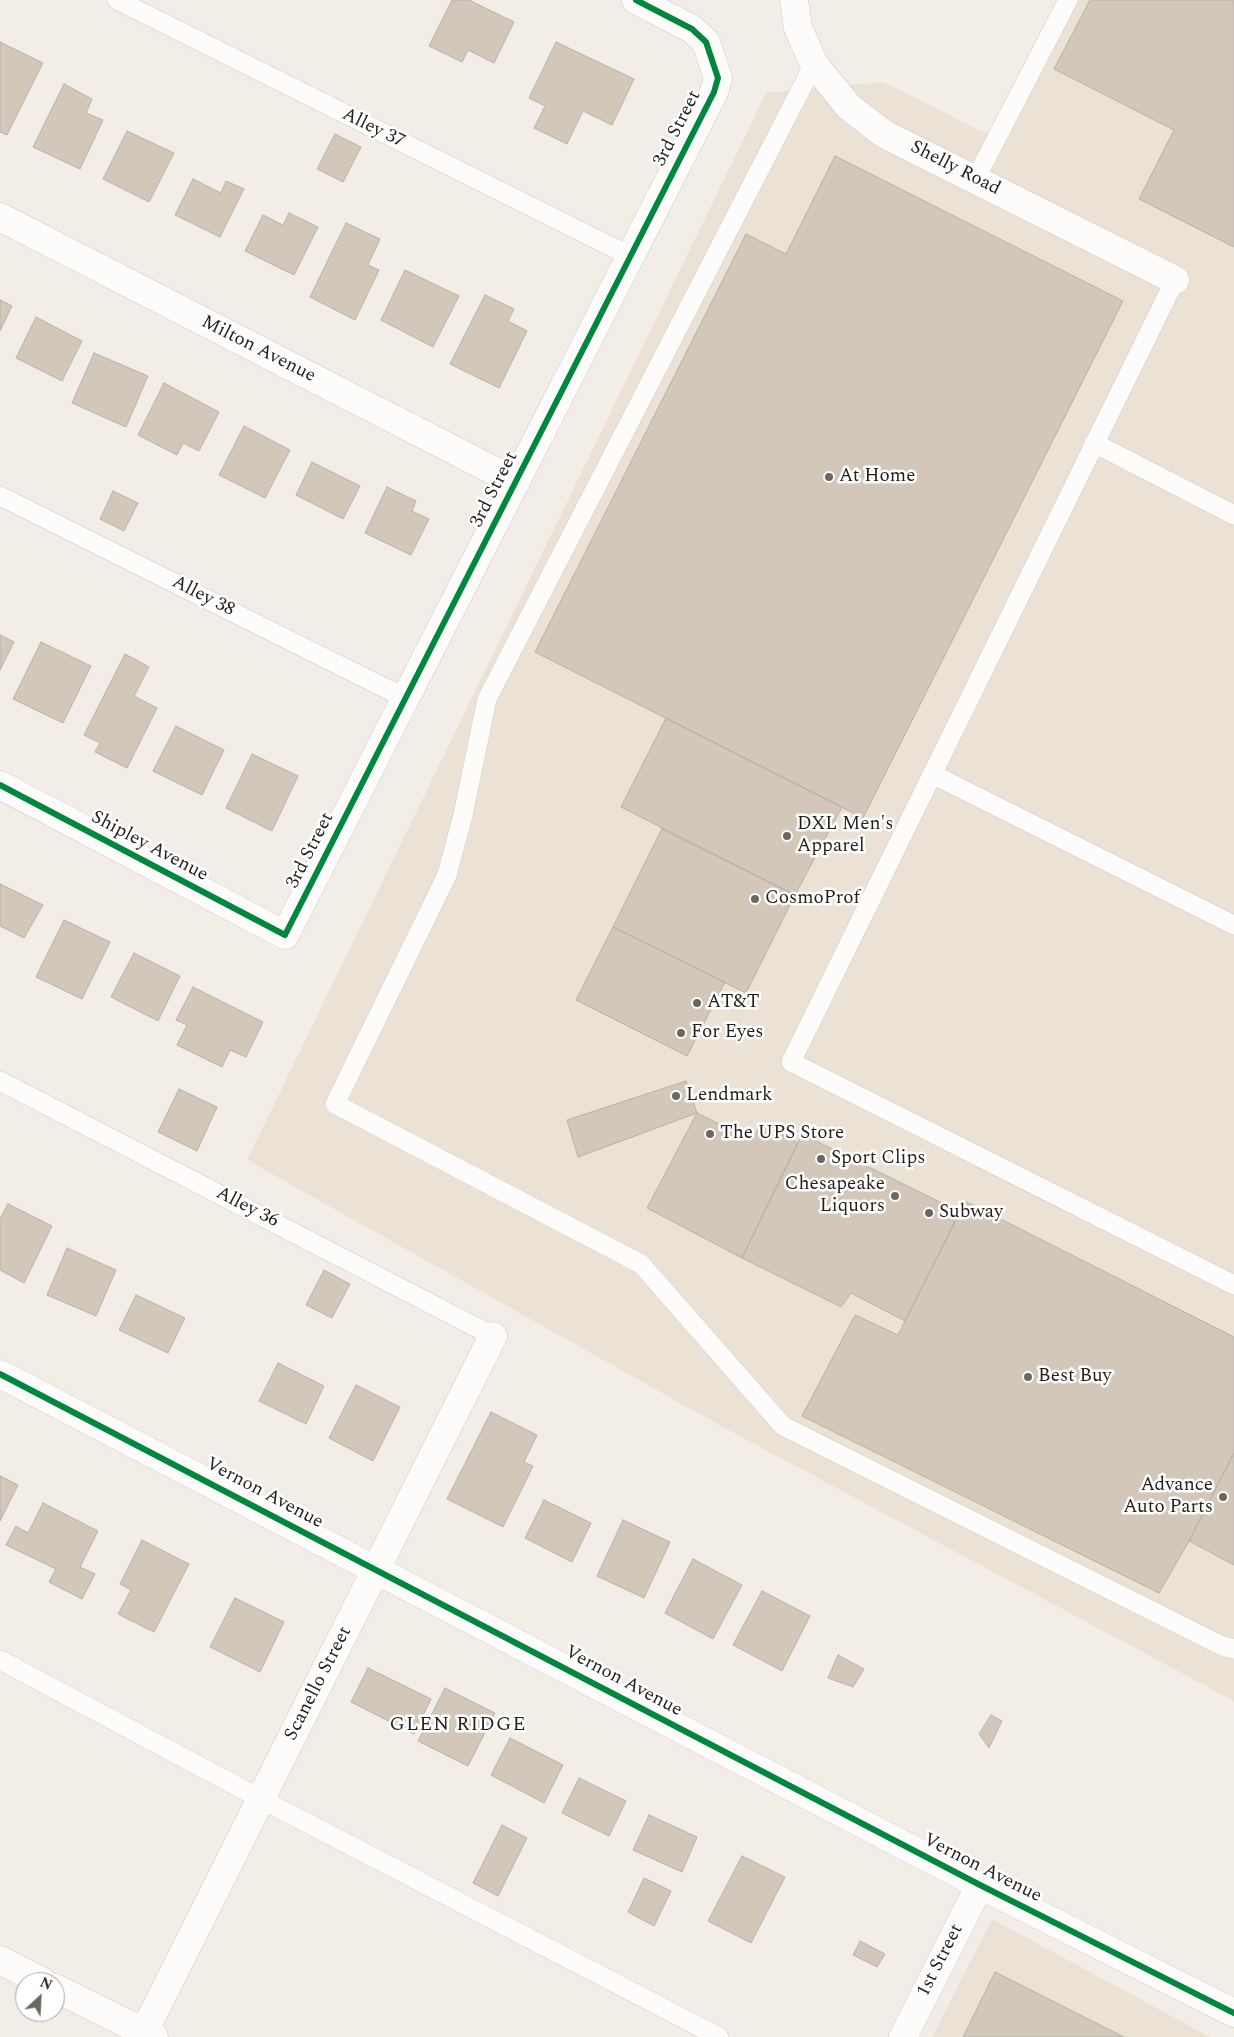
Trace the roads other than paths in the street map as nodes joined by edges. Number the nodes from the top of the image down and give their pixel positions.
1 (117, 0) edge
2 (636, 0) edge
3 (794, 0) edge
4 (1068, 0) edge
5 (814, 64) junction
6 (975, 180) junction
7 (0, 217) edge
8 (630, 256) junction
9 (1175, 280) joint
10 (1094, 444) junction
11 (516, 482) junction
12 (0, 496) edge
13 (1234, 515) edge
14 (405, 698) junction
15 (932, 774) junction
16 (1, 787) edge
17 (1234, 925) edge
18 (284, 935) joint
19 (0, 1081) edge
20 (1234, 1285) edge
21 (493, 1336) joint
22 (0, 1374) edge
23 (376, 1570) junction
24 (1234, 1649) edge
25 (0, 1660) edge
26 (261, 1799) junction
27 (980, 1885) junction
28 (0, 1960) edge
29 (23, 1972) edge
30 (65, 1993) edge
31 (1234, 2013) edge
32 (149, 2035) edge
33 (719, 2037) edge
34 (903, 2037) edge

1 - 8 lane, Alley 37
2 - 8 street, 3rd Street
3 - 5 street, Shelly Road
4 - 6 lane
5 - 6 street, Shelly Road
5 - 24 lane
6 - 9 street, Shelly Road
7 - 11 street, Milton Avenue
8 - 11 street, 3rd Street
9 - 10 lane
10 - 13 lane
10 - 15 lane
11 - 14 street, 3rd Street
12 - 14 lane, Alley 38
14 - 18 street, 3rd Street
15 - 17 lane
15 - 20 lane
16 - 18 street, Shipley Avenue
19 - 21 lane, Alley 36
21 - 23 street, Scanello Street
22 - 23 street, Vernon Avenue
23 - 26 street, Scanello Street
23 - 27 street, Vernon Avenue
25 - 26 lane
26 - 32 street, Scanello Street
26 - 33 lane
27 - 31 street, Vernon Avenue
27 - 34 street, 1st Street
28 - 29 street
30 - 32 street

